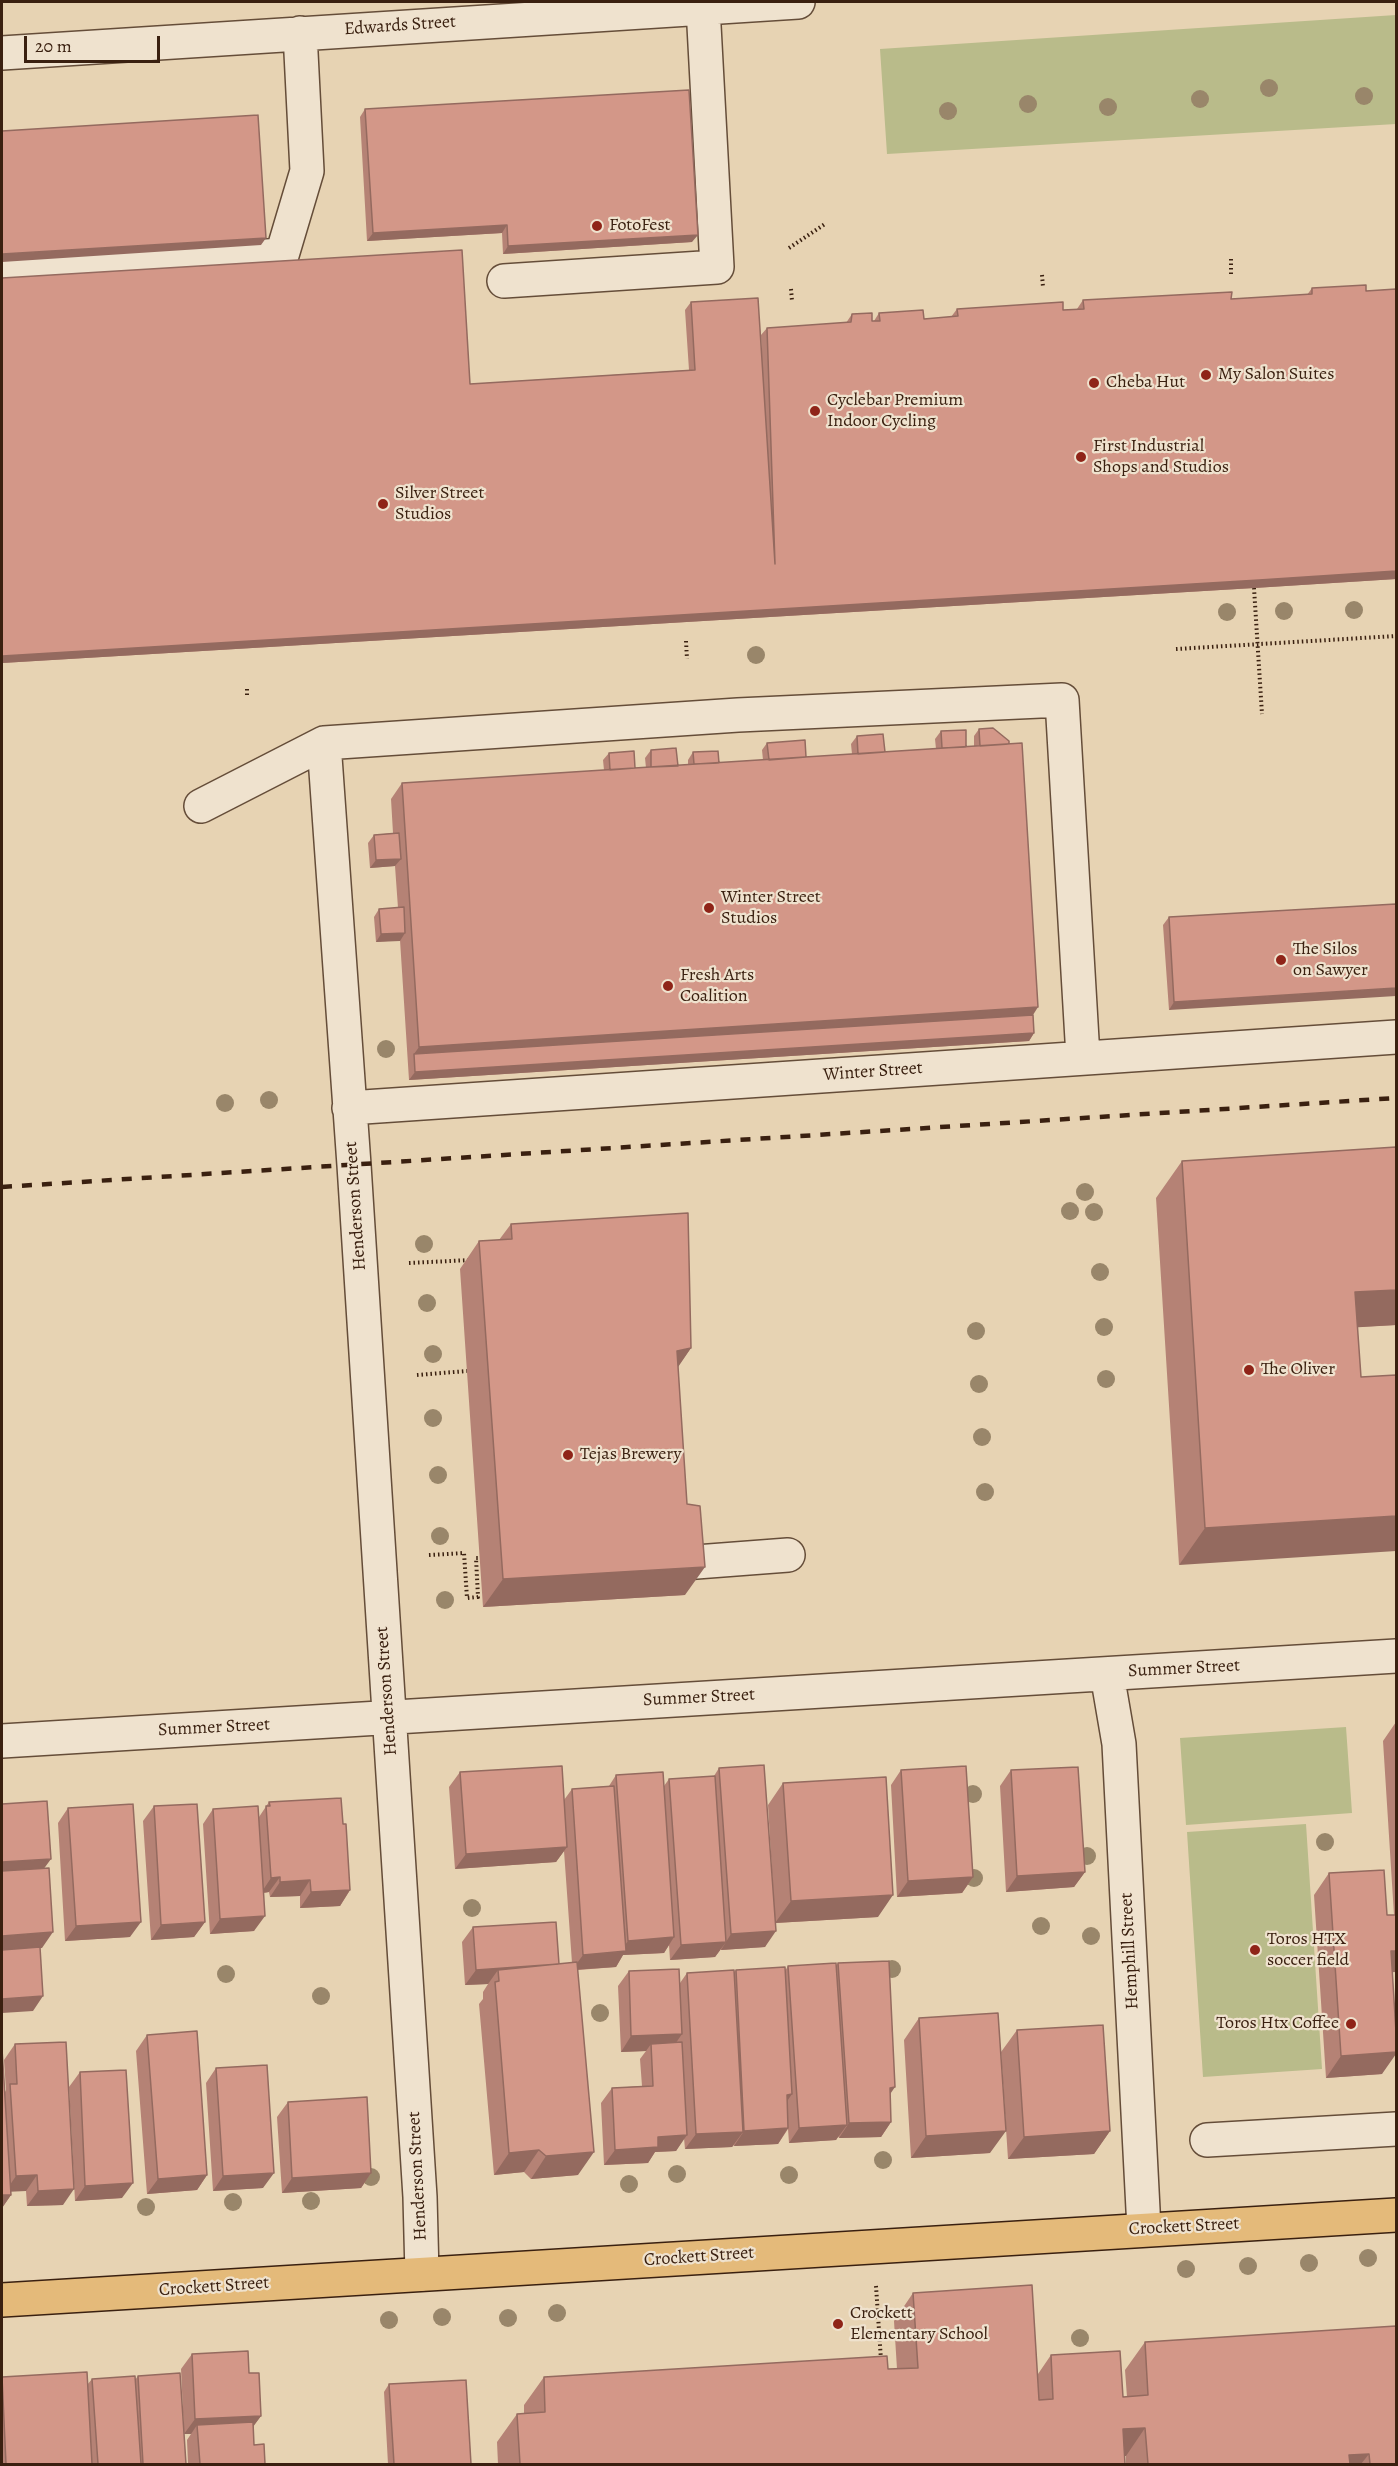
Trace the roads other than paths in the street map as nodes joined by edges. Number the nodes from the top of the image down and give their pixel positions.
1 (798, 2) edge
2 (703, 7) junction
3 (300, 33) junction
4 (2, 52) edge
5 (2, 273) edge
6 (504, 281) dead end
7 (324, 743) junction
8 (201, 806) dead end
9 (1396, 1037) edge
10 (1083, 1057) junction
11 (349, 1108) junction
12 (788, 1555) dead end
13 (683, 1563) edge
14 (1396, 1656) edge
15 (1107, 1674) junction
16 (388, 1717) junction
17 (2, 1741) edge
18 (1396, 2130) edge
19 (1207, 2140) dead end
20 (1396, 2215) edge
21 (1144, 2229) junction
22 (422, 2274) junction
23 (2, 2300) edge

1 - 2 street, Edwards Street
2 - 3 street, Edwards Street
2 - 6 street
3 - 4 street, Edwards Street
3 - 5 street
7 - 8 street
7 - 10 street
7 - 11 street, Henderson Street
9 - 10 street, Winter Street
10 - 11 street, Winter Street
11 - 16 street, Henderson Street
12 - 13 street
14 - 15 street, Summer Street
15 - 16 street, Summer Street
15 - 21 street, Hemphill Street
16 - 17 street, Summer Street
16 - 22 street, Henderson Street
18 - 19 street
20 - 21 main road, Crockett Street
21 - 22 main road, Crockett Street
22 - 23 main road, Crockett Street

